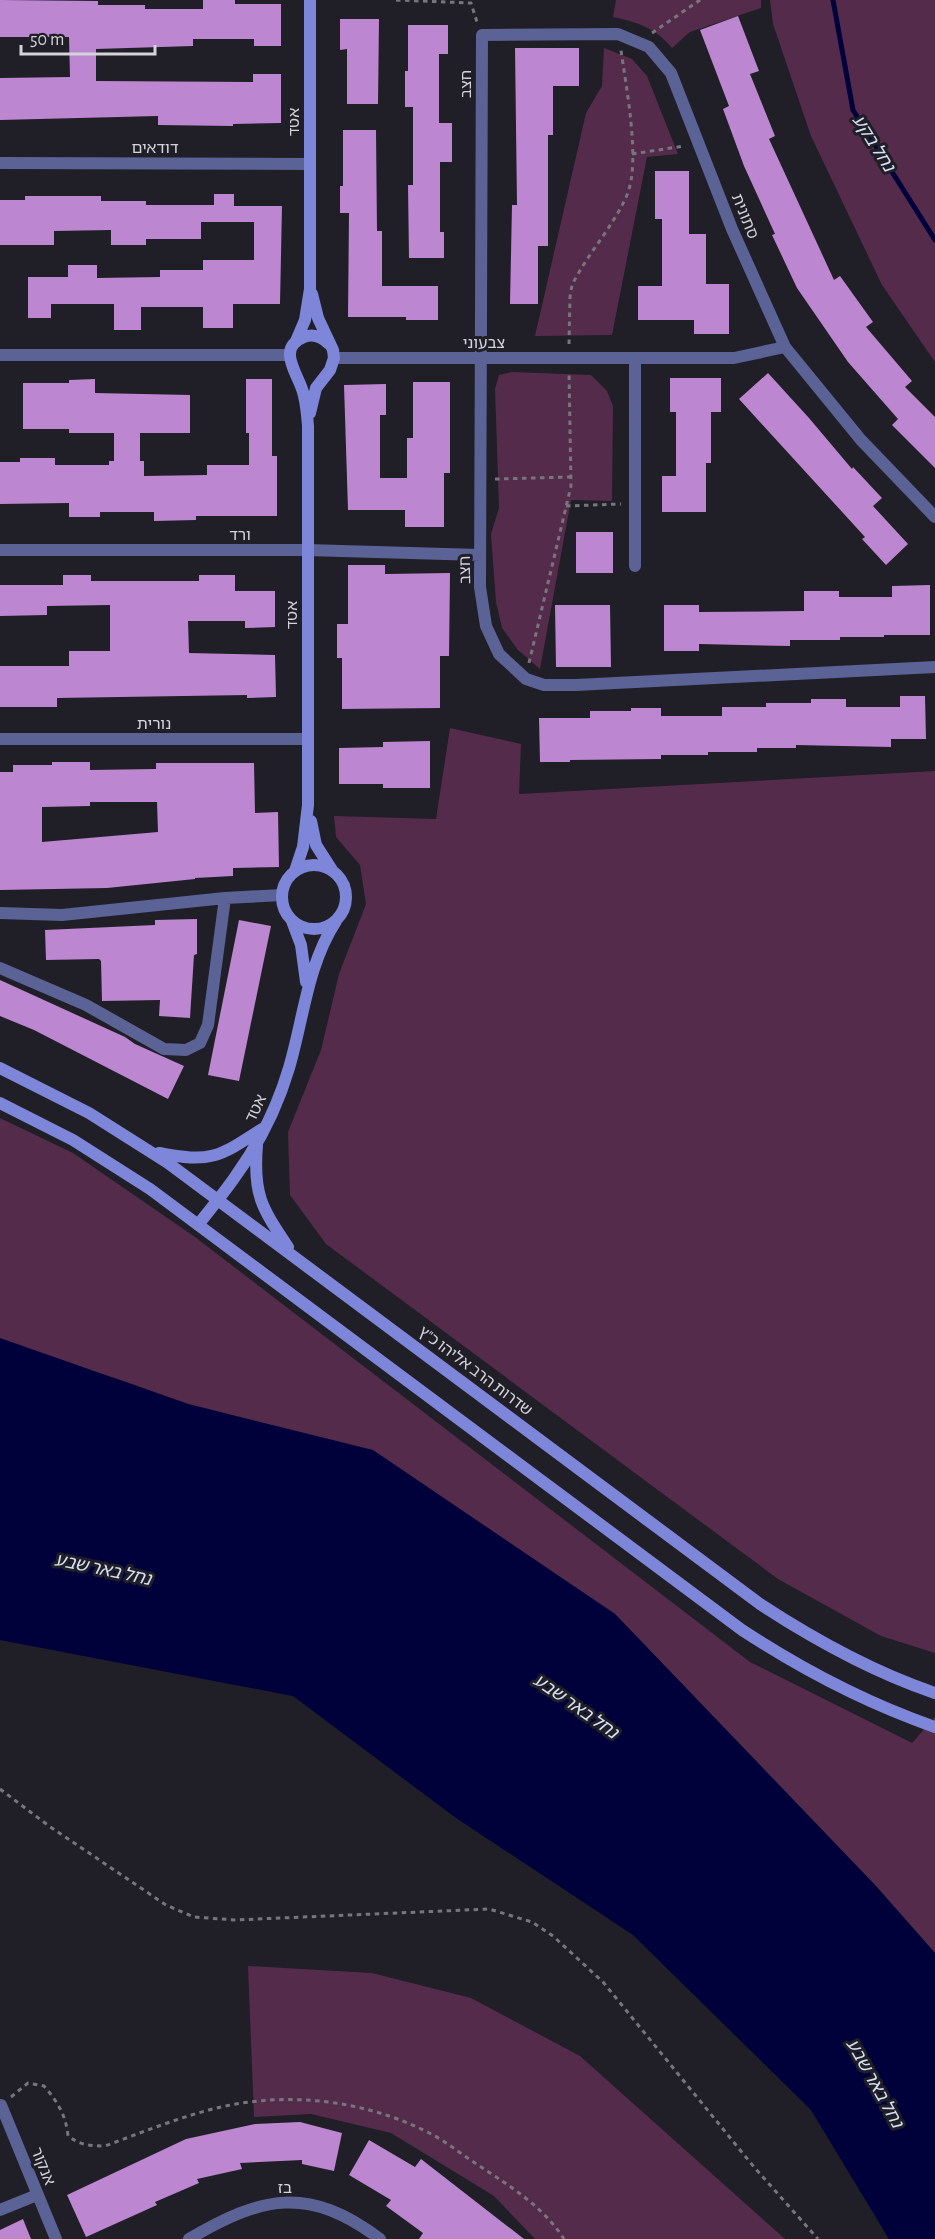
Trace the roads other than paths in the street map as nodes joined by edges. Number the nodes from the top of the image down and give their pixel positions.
1 (310, 0) edge
2 (482, 35) joint
3 (0, 163) edge
4 (310, 164) junction
5 (310, 281) junction
6 (296, 341) junction
7 (329, 344) junction
8 (785, 347) junction
9 (0, 355) edge
10 (290, 356) junction
11 (334, 358) junction
12 (481, 358) junction
13 (635, 358) junction
14 (294, 370) junction
15 (326, 375) junction
16 (308, 426) junction
17 (935, 517) edge
18 (0, 550) edge
19 (307, 550) junction
20 (480, 555) junction
21 (635, 566) dead end
22 (935, 667) edge
23 (308, 739) junction
24 (0, 740) edge
25 (308, 805) junction
26 (295, 870) junction
27 (333, 871) junction
28 (282, 895) junction
29 (225, 898) junction
30 (0, 913) edge
31 (292, 921) junction
32 (336, 921) junction
33 (0, 968) edge
34 (306, 989) junction
35 (0, 1068) edge
36 (0, 1103) edge
37 (266, 1127) junction
38 (257, 1142) junction
39 (150, 1151) junction
40 (217, 1199) junction
41 (198, 1225) junction
42 (294, 1256) junction
43 (935, 1693) edge
44 (935, 1726) edge
45 (1, 2105) edge
46 (37, 2195) junction
47 (0, 2210) edge
48 (56, 2239) edge
49 (189, 2239) edge
50 (380, 2239) edge

1 - 4 street, אטד
2 - 8 street, סתונית
2 - 12 street, חצב
3 - 4 street, דודאים
4 - 5 street, אטד
5 - 6 street, אטד
5 - 7 street, אטד
6 - 7 street
6 - 10 street
7 - 11 street
8 - 13 street, צבעוני
8 - 17 street, סתונית
9 - 10 street
10 - 14 street
11 - 12 street, צבעוני
11 - 15 street
12 - 13 street, צבעוני
12 - 20 street, חצב
13 - 21 street
14 - 15 street
14 - 16 street, אטד
15 - 16 street, אטד
16 - 19 street, אטד
18 - 19 street, ורד
19 - 20 street, ורד
19 - 23 street, אטד
20 - 22 street, חצב
23 - 24 street, נורית
23 - 25 street, אטד
25 - 26 street, אטד
25 - 27 street, אטד
26 - 27 street
26 - 28 street
27 - 32 street
28 - 29 street
28 - 31 street
29 - 30 street
29 - 33 street
31 - 32 street
31 - 34 street, אטד
32 - 34 street, אטד
34 - 37 street, אטד
35 - 39 street, שדרות הרב אליהו כ"ץ
36 - 41 street
37 - 38 street, אטד
37 - 39 street
38 - 40 street, אטד
38 - 42 street
39 - 40 street, שדרות הרב אליהו כ"ץ
40 - 41 street, אטד
40 - 42 street, שדרות הרב אליהו כ"ץ
41 - 44 street
42 - 43 street, שדרות הרב אליהו כ"ץ
45 - 46 street, אנקור
46 - 47 street
46 - 48 street, אנקור
49 - 50 street, בז

